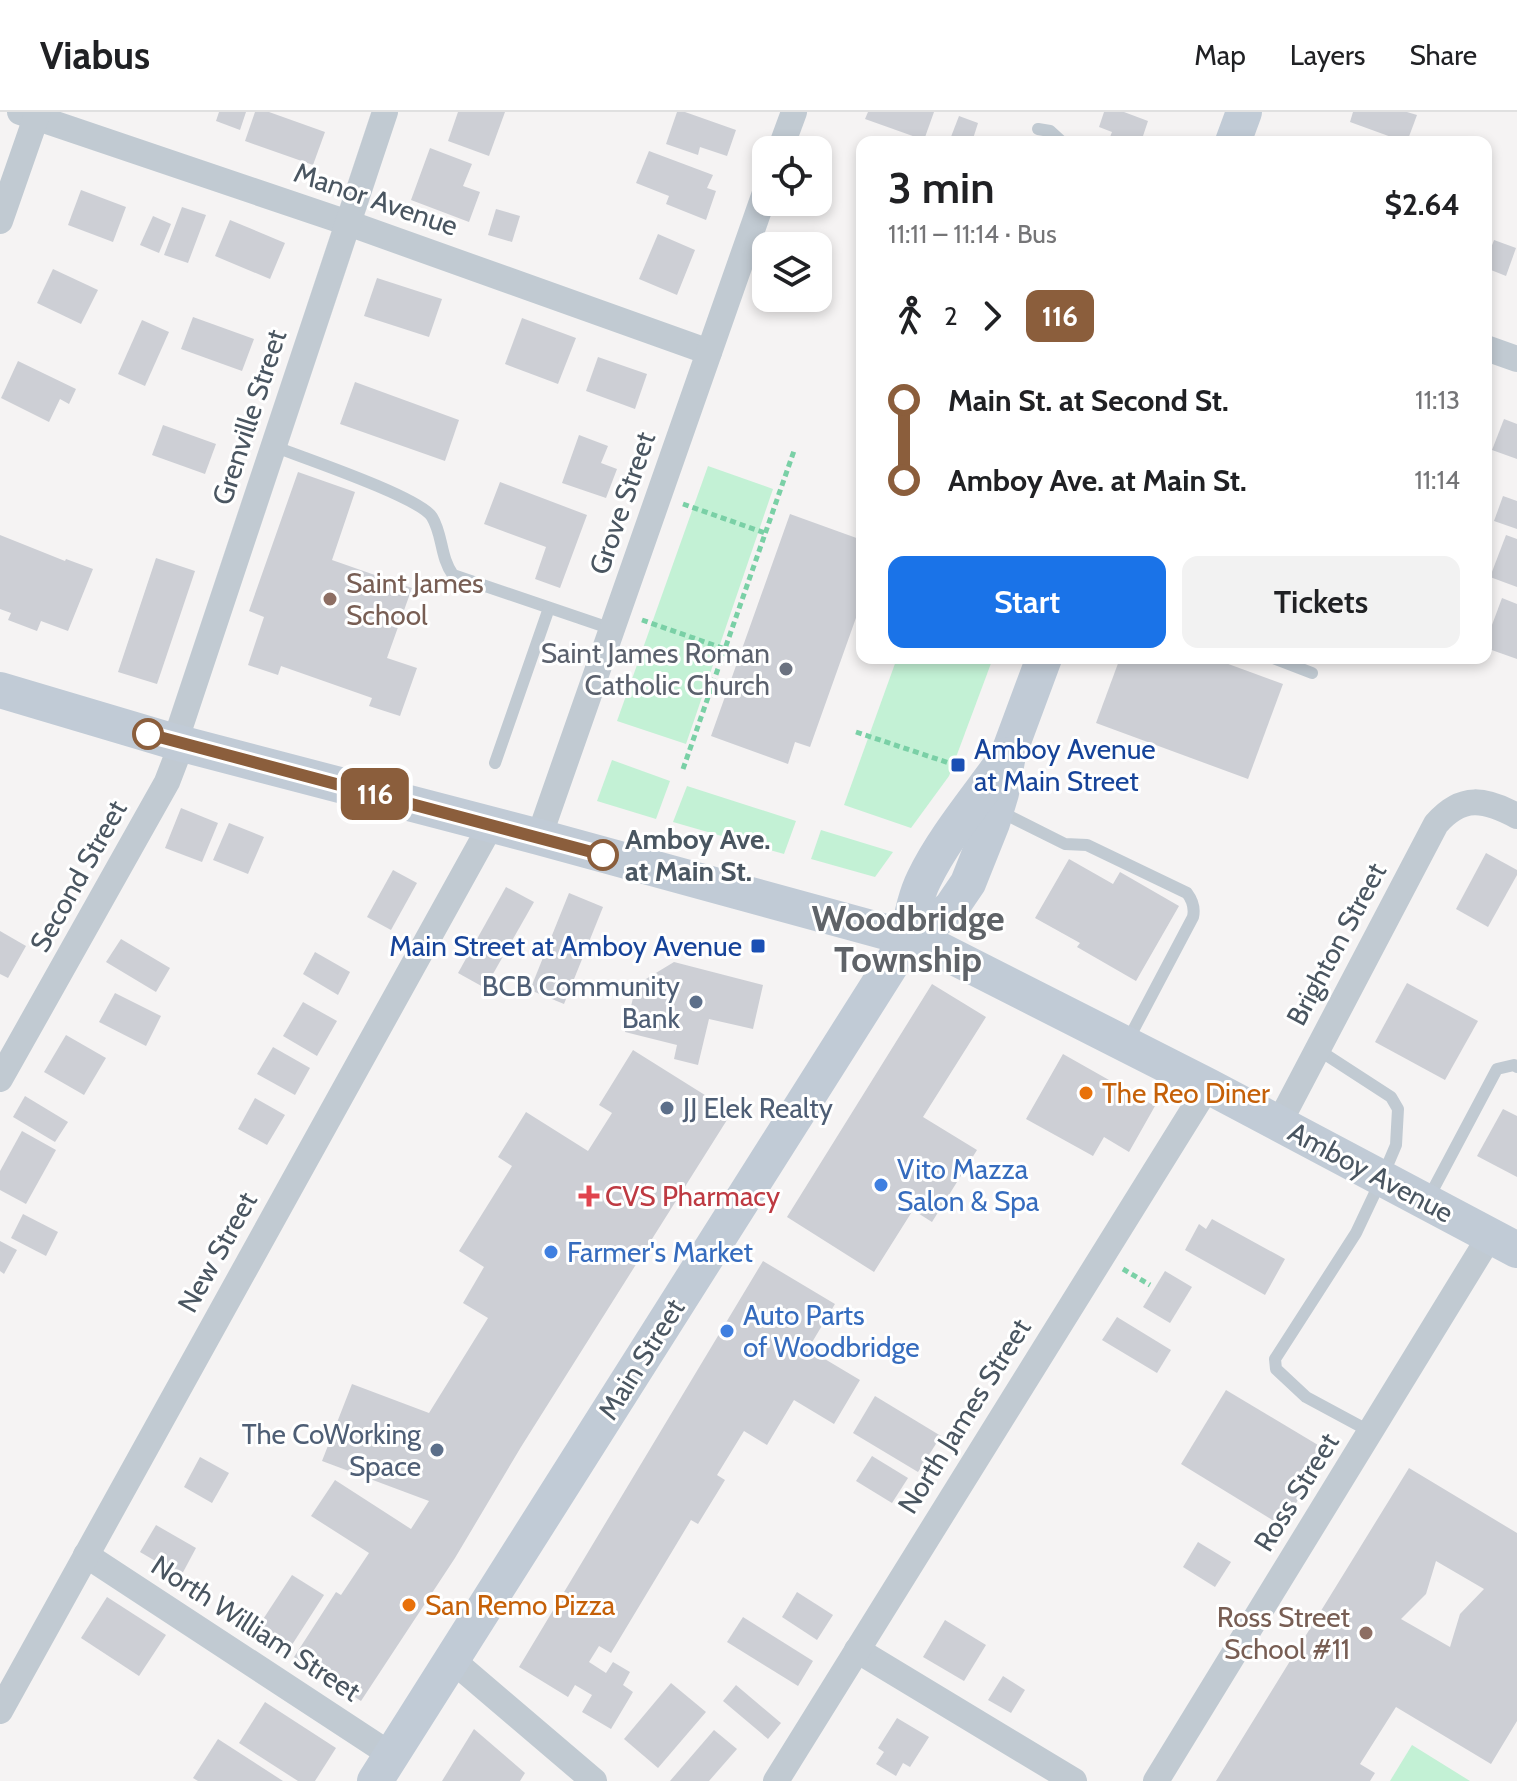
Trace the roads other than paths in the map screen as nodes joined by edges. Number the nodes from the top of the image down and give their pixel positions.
1 (385, 112) edge
2 (794, 112) edge
3 (1244, 112) edge
4 (31, 114) edge
5 (1038, 129) dead end
6 (785, 136) edge
7 (1055, 136) edge
8 (1235, 136) edge
9 (757, 216) edge
10 (0, 221) edge
11 (348, 223) junction
12 (1492, 350) edge
13 (709, 352) junction
14 (1517, 359) edge
15 (273, 446) junction
16 (549, 608) junction
17 (615, 620) junction
18 (1042, 664) edge
19 (1289, 664) edge
20 (1312, 673) dead end
21 (0, 690) edge
22 (178, 742) junction
23 (495, 763) dead end
24 (999, 781) junction
25 (1517, 816) edge
26 (491, 825) junction
27 (539, 837) junction
28 (908, 938) junction
29 (1126, 1044) junction
30 (1317, 1049) junction
31 (1517, 1067) edge
32 (0, 1079) edge
33 (1208, 1086) junction
34 (1279, 1123) junction
35 (1382, 1178) junction
36 (1427, 1202) junction
37 (1504, 1243) edge
38 (1371, 1432) junction
39 (86, 1555) junction
40 (857, 1650) junction
41 (451, 1659) junction
42 (0, 1711) edge
43 (383, 1768) edge
44 (594, 1781) edge
45 (776, 1781) edge
46 (1074, 1781) edge
47 (1156, 1781) edge

1 - 11 street, Grenville Street
2 - 6 street
3 - 8 main road
4 - 10 street
4 - 11 street, Manor Avenue
5 - 7 lane
9 - 13 street, Grove Street
11 - 13 street, Manor Avenue
11 - 15 street, Grenville Street
12 - 14 street
13 - 17 street, Grove Street
15 - 16 lane
15 - 22 street, Grenville Street
16 - 17 lane
16 - 23 lane
17 - 27 street, Grove Street
18 - 24 main road, Main Street
19 - 20 lane
21 - 22 main road, Amboy Avenue
22 - 26 main road, Amboy Avenue
22 - 32 street, Second Street
24 - 28 main road, Main Street
24 - 29 lane
25 - 30 street, Brighton Street
26 - 27 main road, Amboy Avenue
26 - 39 street, New Street
27 - 28 main road, Amboy Avenue
28 - 29 main road, Amboy Avenue
28 - 41 main road, Main Street
29 - 33 main road, Amboy Avenue
30 - 34 street, Brighton Street
30 - 35 lane
31 - 36 lane
33 - 34 main road, Amboy Avenue
33 - 40 street, North James Street
34 - 35 main road, Amboy Avenue
35 - 36 main road, Amboy Avenue
35 - 38 lane
36 - 37 main road, Amboy Avenue
37 - 38 street, Ross Street
38 - 47 street, Ross Street
39 - 42 street, New Street
39 - 43 street, North William Street
40 - 45 street, North James Street
40 - 46 street
41 - 43 main road, Main Street
41 - 44 street

